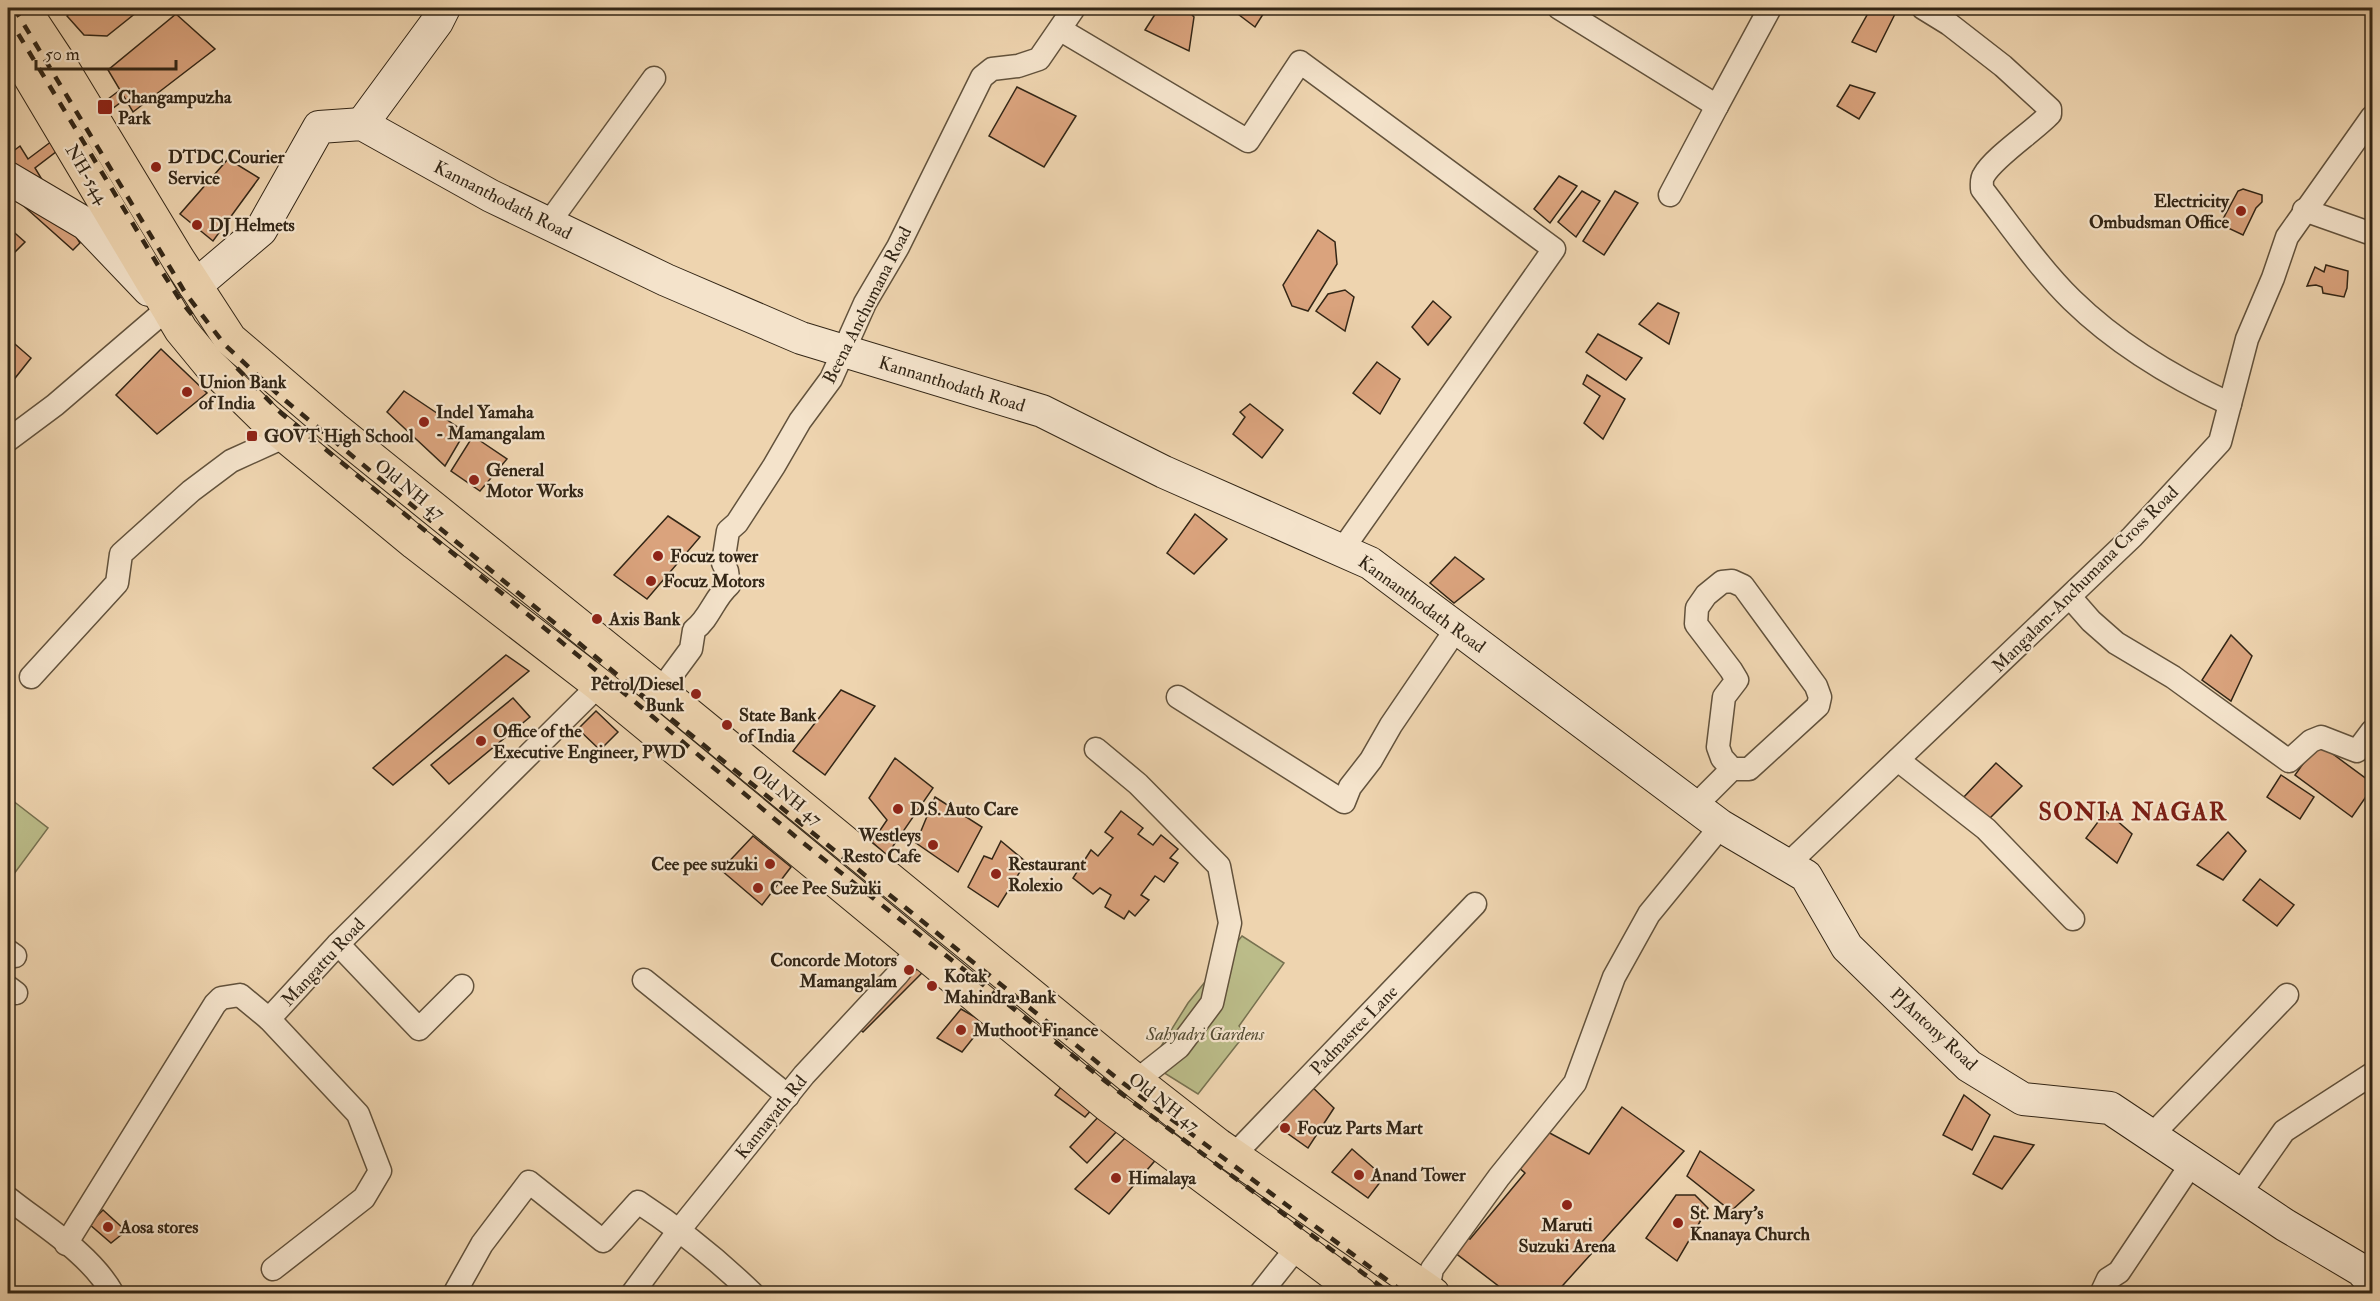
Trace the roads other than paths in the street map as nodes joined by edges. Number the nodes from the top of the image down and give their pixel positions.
1 (23, 8) edge
2 (444, 8) edge
3 (1074, 8) edge
4 (1559, 8) edge
5 (1770, 8) edge
6 (1923, 8) edge
7 (1061, 30) junction
8 (8, 40) edge
9 (654, 78) dead end
10 (1717, 106) junction
11 (2373, 117) edge
12 (362, 124) junction
13 (8, 178) edge
14 (1670, 195) dead end
15 (2304, 210) junction
16 (548, 224) junction
17 (2373, 234) edge
18 (186, 272) junction
19 (167, 309) junction
20 (843, 351) junction
21 (2230, 404) junction
22 (286, 436) junction
23 (8, 441) edge
24 (440, 513) junction
25 (414, 543) junction
26 (1342, 550) junction
27 (2070, 597) junction
28 (1457, 628) junction
29 (31, 677) dead end
30 (599, 686) junction
31 (660, 691) junction
32 (1178, 697) dead end
33 (2373, 731) edge
34 (1096, 749) dead end
35 (1898, 760) junction
36 (1732, 768) junction
37 (1695, 806) junction
38 (1721, 826) junction
39 (1788, 864) junction
40 (1475, 904) dead end
41 (2073, 919) dead end
42 (338, 944) junction
43 (918, 949) junction
44 (644, 980) dead end
45 (462, 986) dead end
46 (2287, 995) dead end
47 (269, 1020) junction
48 (2373, 1074) edge
49 (1136, 1080) junction
50 (788, 1096) junction
51 (2151, 1136) junction
52 (1225, 1151) junction
53 (2192, 1163) junction
54 (1196, 1170) junction
55 (2239, 1195) junction
56 (10, 1203) edge
57 (680, 1230) junction
58 (66, 1244) junction
59 (1298, 1246) junction
60 (273, 1269) dead end
61 (2373, 1282) edge
62 (102, 1288) edge
63 (1430, 1292) edge
64 (454, 1293) edge
65 (632, 1293) edge
66 (753, 1293) edge
67 (1260, 1293) edge
68 (1361, 1293) edge
69 (2101, 1293) edge

1 - 18 main road, NH-544
2 - 12 street
3 - 7 street, Beena Anchumana Road
4 - 10 street
5 - 10 street
6 - 21 street
7 - 20 street, Beena Anchumana Road
7 - 26 street
8 - 19 main road, NH-544
9 - 16 street
10 - 14 street
11 - 15 street, Mangalam-Anchumana Cross Road
12 - 16 street, Kannanthodath Road
12 - 18 street
13 - 19 street
15 - 17 street
15 - 21 street, Mangalam-Anchumana Cross Road
16 - 20 street, Kannanthodath Road
18 - 24 main road, Old NH 47
19 - 22 main road, Old NH 47
19 - 23 street
20 - 26 street, Kannanthodath Road
20 - 31 street, Beena Anchumana Road
21 - 27 street, Mangalam-Anchumana Cross Road
22 - 25 main road, Old NH 47
22 - 29 street
24 - 25 main road
24 - 31 main road, Old NH 47
25 - 30 main road, Old NH 47
26 - 28 street, Kannanthodath Road
27 - 33 street
27 - 35 street, Mangalam-Anchumana Cross Road
28 - 32 street
28 - 37 street, Kannanthodath Road
30 - 42 street, Mangattu Road
30 - 43 main road, Old NH 47
31 - 49 main road, Old NH 47
34 - 49 street
35 - 39 street, Mangalam-Anchumana Cross Road
35 - 41 street
36 - 36 street
36 - 37 street
37 - 38 street, Kannanthodath Road
38 - 39 street, PJAntony Road
38 - 63 street
39 - 51 street, PJAntony Road
40 - 52 street, Padmasree Lane
42 - 45 street
42 - 47 street, Mangattu Road
43 - 50 street, Kannayath Rd
43 - 54 main road, Old NH 47
44 - 50 street
46 - 51 street
47 - 58 street, Mangattu Road
47 - 60 street
48 - 55 street
49 - 52 main road, Old NH 47
50 - 57 street, Kannayath Rd
51 - 53 street, PJAntony Road
52 - 54 main road
52 - 63 main road, Old NH 47
53 - 55 street, PJAntony Road
53 - 69 street
54 - 59 main road, Old NH 47
55 - 61 street, PJAntony Road
56 - 58 street
57 - 64 street
57 - 65 street, Kannayath Rd
57 - 66 street
58 - 62 street
59 - 67 street
59 - 68 main road, Old NH 47

